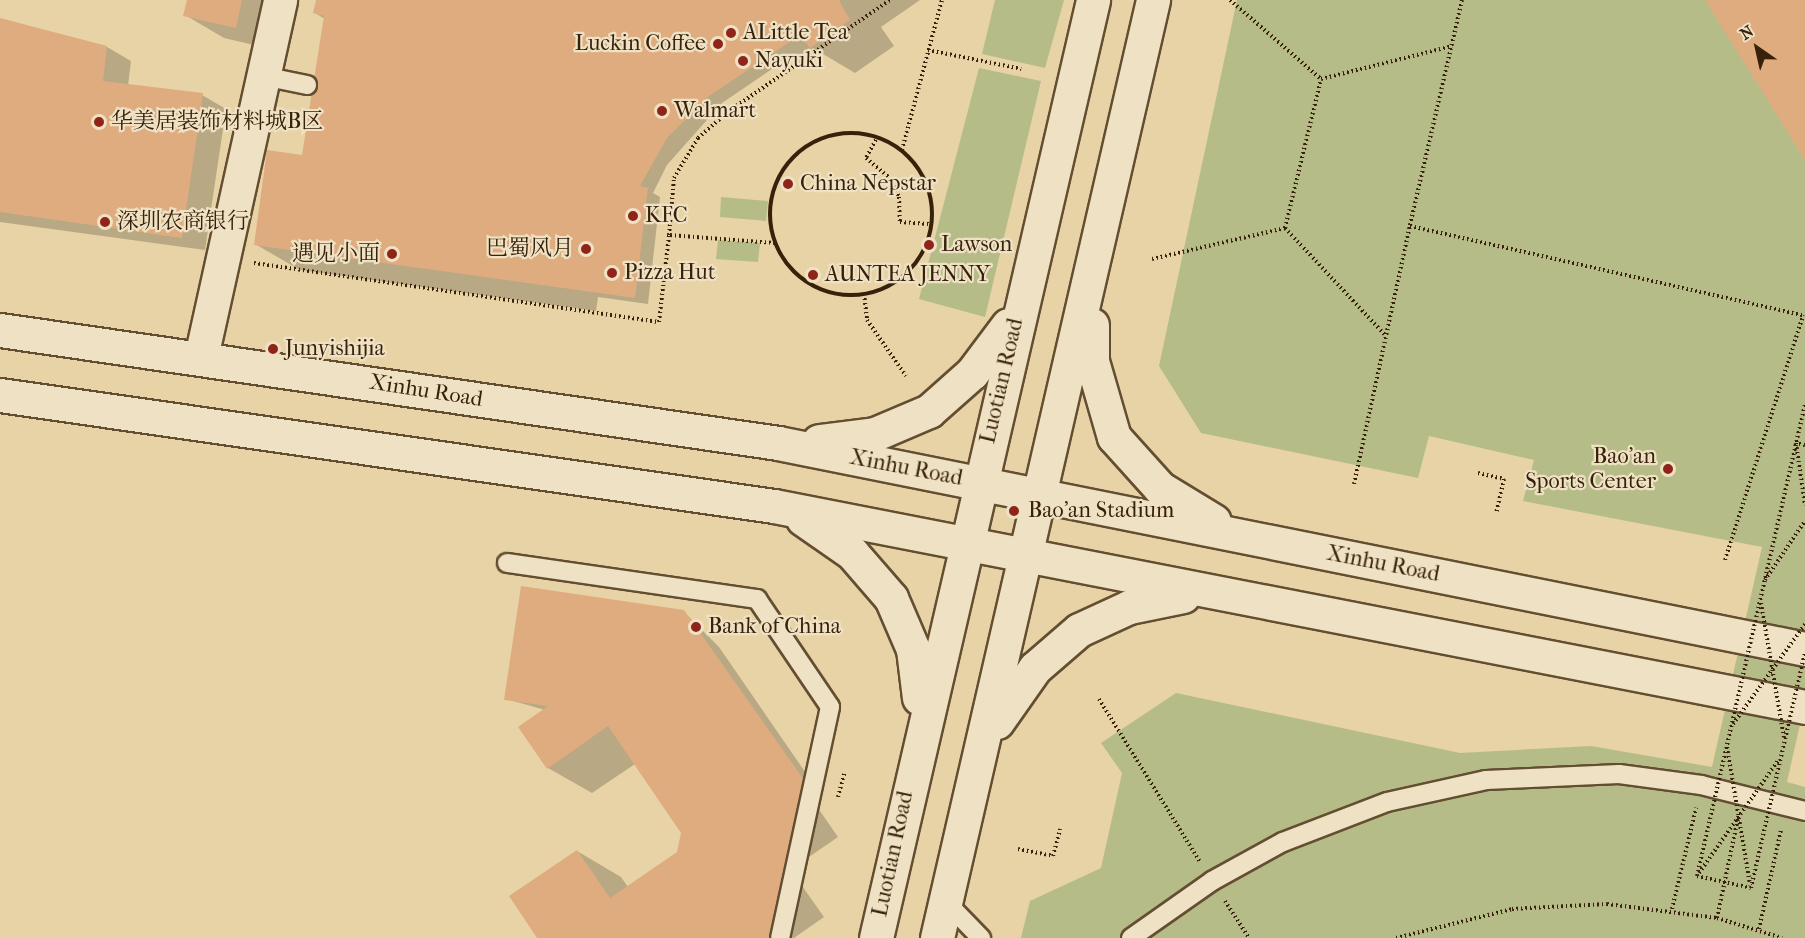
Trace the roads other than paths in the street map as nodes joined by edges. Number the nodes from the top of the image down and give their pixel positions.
1 (280, 0) edge
2 (1094, 0) edge
3 (1153, 0) edge
4 (263, 76) junction
5 (307, 85) dead end
6 (1092, 274) junction
7 (1020, 306) junction
8 (0, 330) edge
9 (201, 357) junction
10 (0, 395) edge
11 (778, 443) junction
12 (978, 482) junction
13 (1042, 494) junction
14 (774, 506) junction
15 (1239, 535) junction
16 (964, 544) junction
17 (1028, 556) junction
18 (507, 563) dead end
19 (1214, 595) junction
20 (1805, 650) edge
21 (1805, 707) edge
22 (918, 739) junction
23 (977, 758) junction
24 (1805, 811) edge
25 (945, 901) junction
26 (780, 938) edge
27 (876, 938) edge
28 (937, 938) edge
29 (981, 938) edge
30 (1131, 938) edge

1 - 4 main road
2 - 7 main road, Luotian Road
3 - 6 main road
4 - 5 lane
4 - 9 main road
6 - 13 main road
6 - 15 main road
7 - 11 main road
7 - 12 main road, Luotian Road
8 - 9 main road, Xinhu Road
9 - 11 main road, Xinhu Road
10 - 14 main road
11 - 12 main road, Xinhu Road
12 - 13 main road, Xinhu Road
12 - 16 main road, Luotian Road
13 - 15 main road, Xinhu Road
13 - 17 main road
14 - 16 main road
14 - 22 main road
15 - 20 main road, Xinhu Road
16 - 17 main road
16 - 22 main road, Luotian Road
17 - 19 main road
17 - 23 main road
18 - 26 lane
19 - 21 main road
19 - 23 main road
22 - 27 main road, Luotian Road
23 - 25 main road
24 - 30 lane
25 - 28 main road
25 - 29 lane

